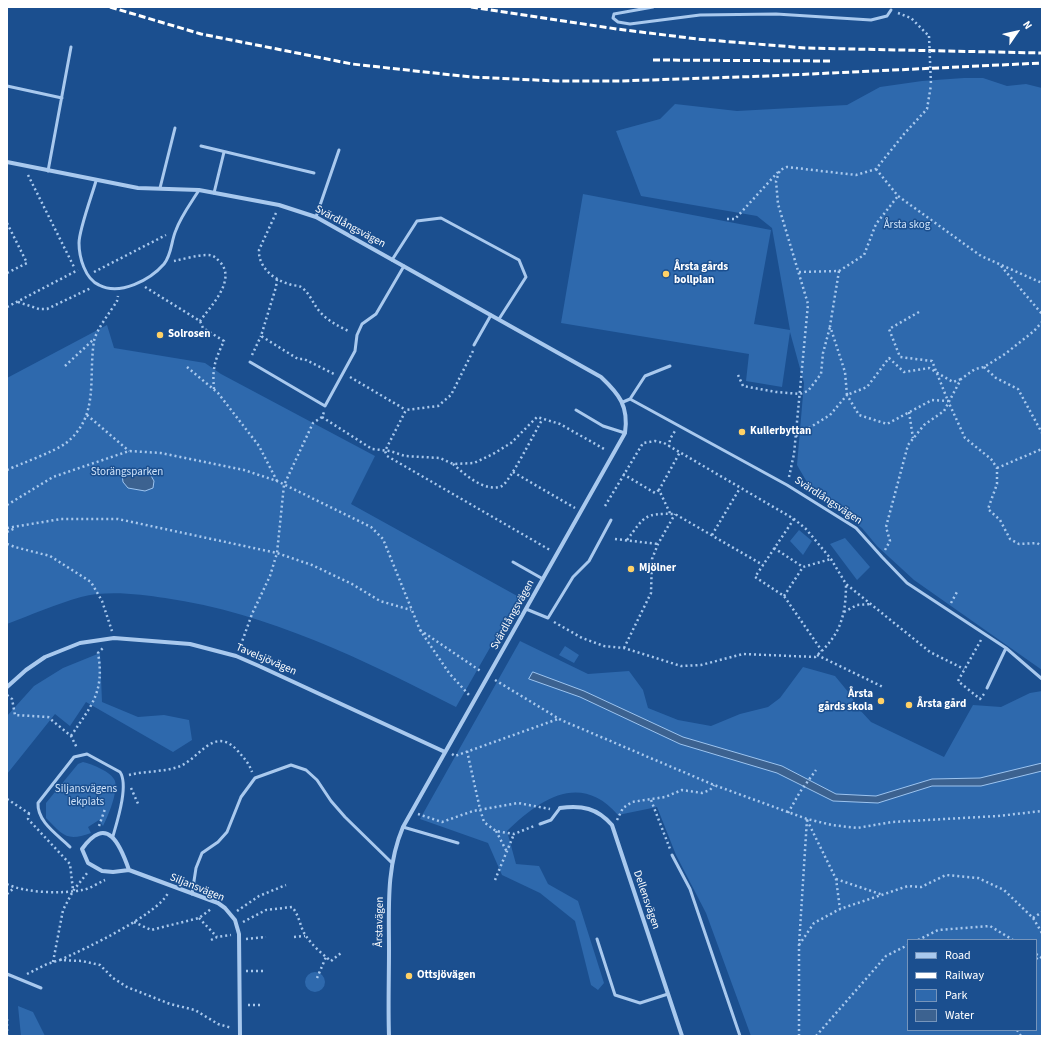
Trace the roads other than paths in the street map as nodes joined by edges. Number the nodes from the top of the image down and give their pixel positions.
1 (653, 7) edge
2 (891, 10) road end
3 (71, 47) dead end
4 (7, 86) edge
5 (62, 98) junction
6 (175, 128) dead end
7 (202, 146) dead end
8 (339, 150) dead end
9 (224, 152) junction
10 (7, 162) edge
11 (48, 171) junction
12 (314, 173) dead end
13 (96, 181) junction
14 (160, 188) junction
15 (199, 190) junction
16 (214, 193) junction
17 (316, 217) junction
18 (392, 260) junction
19 (404, 266) junction
20 (490, 314) junction
21 (499, 319) junction
22 (474, 345) road end
23 (250, 362) road end
24 (670, 366) dead end
25 (630, 399) junction
26 (622, 402) junction
27 (576, 410) dead end
28 (625, 432) junction
29 (611, 520) dead end
30 (513, 562) dead end
31 (543, 579) junction
32 (526, 609) junction
33 (1006, 648) junction
34 (1042, 679) edge
35 (7, 687) edge
36 (987, 688) road end
37 (445, 752) junction
38 (560, 808) joint
39 (412, 812) joint
40 (540, 824) road end
41 (404, 827) junction
42 (113, 836) junction
43 (458, 842) dead end
44 (70, 847) dead end
45 (672, 855) road end
46 (391, 862) junction
47 (129, 870) junction
48 (192, 894) junction
49 (597, 939) dead end
50 (7, 974) edge
51 (41, 988) dead end
52 (668, 994) junction
53 (240, 1036) edge
54 (389, 1036) edge
55 (682, 1036) edge
56 (740, 1036) edge

1 - 2 lane
3 - 5 lane
4 - 5 lane
5 - 11 lane
6 - 14 lane
7 - 9 lane
8 - 17 lane
9 - 12 lane
9 - 16 lane
10 - 11 street, Svärdlångsvägen
11 - 13 street, Svärdlångsvägen
13 - 14 street, Svärdlångsvägen
13 - 15 lane
14 - 15 street, Svärdlångsvägen
15 - 16 street, Svärdlångsvägen
16 - 17 street, Svärdlångsvägen
17 - 18 street, Svärdlångsvägen
18 - 19 street, Svärdlångsvägen
18 - 21 lane
19 - 20 street, Svärdlångsvägen
19 - 23 lane
20 - 21 street, Svärdlångsvägen
20 - 22 lane
21 - 26 street, Svärdlångsvägen
24 - 25 lane
25 - 26 lane
25 - 33 lane, Svärdlångsvägen
26 - 28 street, Svärdlångsvägen
27 - 28 lane
28 - 31 street, Svärdlångsvägen
29 - 32 lane
30 - 31 lane
31 - 32 street, Svärdlångsvägen
32 - 37 street, Svärdlångsvägen
33 - 34 lane, Svärdlångsvägen
33 - 36 lane
35 - 37 street, Tavelsjövägen
37 - 39 street, Svärdlångsvägen
38 - 40 lane
38 - 52 street, Dellensvägen
39 - 41 street, Årstavägen
41 - 43 lane
41 - 46 street, Årstavägen
42 - 44 lane
42 - 47 street
42 - 47 street, Siljansvägen
45 - 56 lane
46 - 48 lane
46 - 54 street, Årstavägen
47 - 48 street, Siljansvägen
48 - 53 street, Siljansvägen
49 - 52 lane
50 - 51 lane
52 - 55 street, Dellensvägen

